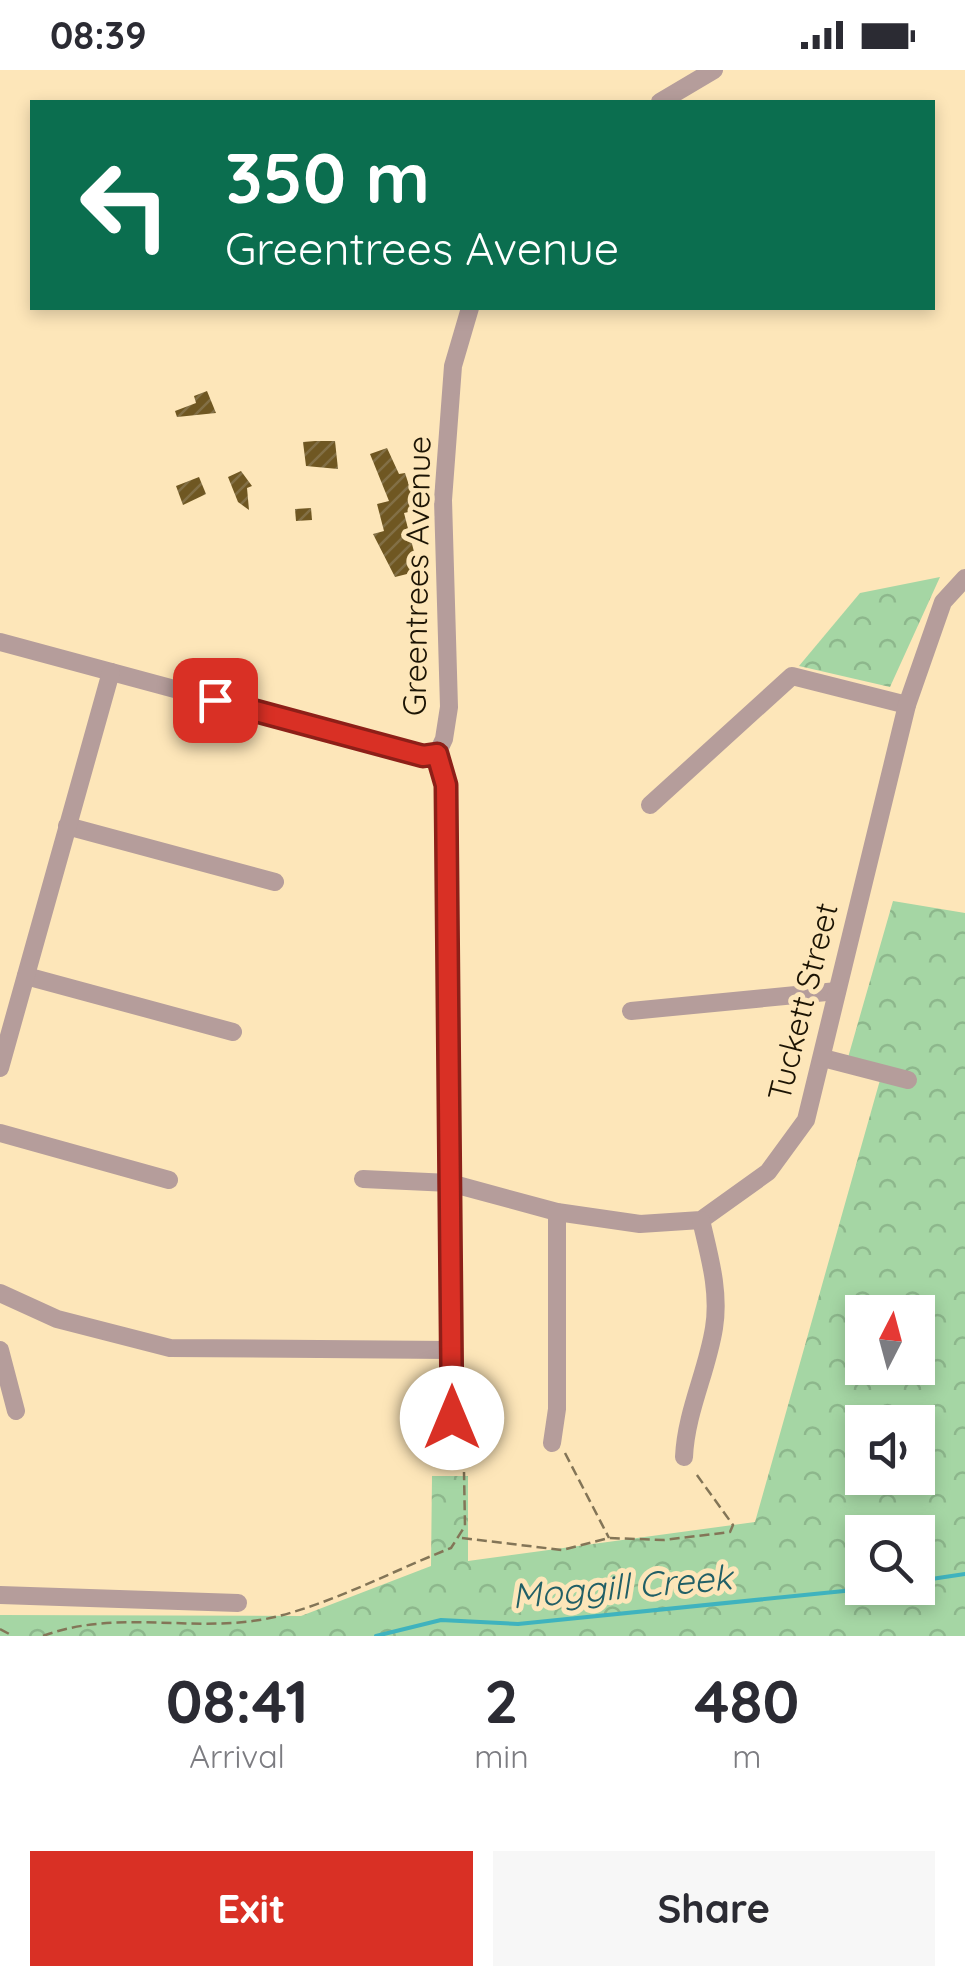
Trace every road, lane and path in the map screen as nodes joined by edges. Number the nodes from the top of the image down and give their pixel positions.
1 (714, 70) edge
2 (663, 100) edge
3 (469, 310) edge
4 (965, 578) edge
5 (0, 642) edge
6 (111, 672) junction
7 (907, 705) junction
8 (437, 754) junction
9 (650, 805) dead end
10 (67, 826) junction
11 (275, 882) dead end
12 (26, 976) junction
13 (837, 991) junction
14 (631, 1011) dead end
15 (233, 1032) dead end
16 (823, 1058) junction
17 (0, 1068) edge
18 (908, 1080) dead end
19 (0, 1133) edge
20 (364, 1179) dead end
21 (169, 1180) dead end
22 (450, 1183) junction
23 (557, 1212) junction
24 (701, 1220) junction
25 (0, 1293) edge
26 (0, 1350) edge
27 (451, 1350) junction
28 (16, 1411) dead end
29 (552, 1444) joint
30 (452, 1452) dead end
31 (684, 1457) joint
32 (464, 1472) dead end
33 (461, 1538) junction
34 (609, 1538) junction
35 (0, 1595) edge
36 (238, 1604) dead end
37 (0, 1630) edge
38 (13, 1636) edge
39 (44, 1636) edge

1 - 2 street
3 - 8 street, Greentrees Avenue
4 - 7 street, Tuckett Street
5 - 6 street, Greentrees Avenue
6 - 8 street, Greentrees Avenue
6 - 10 street
7 - 9 street
7 - 13 street, Tuckett Street
8 - 22 street
10 - 11 street
10 - 12 street
12 - 15 street
12 - 17 street
13 - 14 street
13 - 16 street, Tuckett Street
16 - 18 street
16 - 24 street, Tuckett Street
19 - 21 street
20 - 22 street
22 - 23 street
22 - 27 street
23 - 24 street
23 - 29 street
24 - 31 street
25 - 27 street
26 - 28 street
27 - 30 street
29 - 34 path
31 - 34 path
32 - 33 path
33 - 34 path
33 - 39 path
35 - 36 street
37 - 38 path

